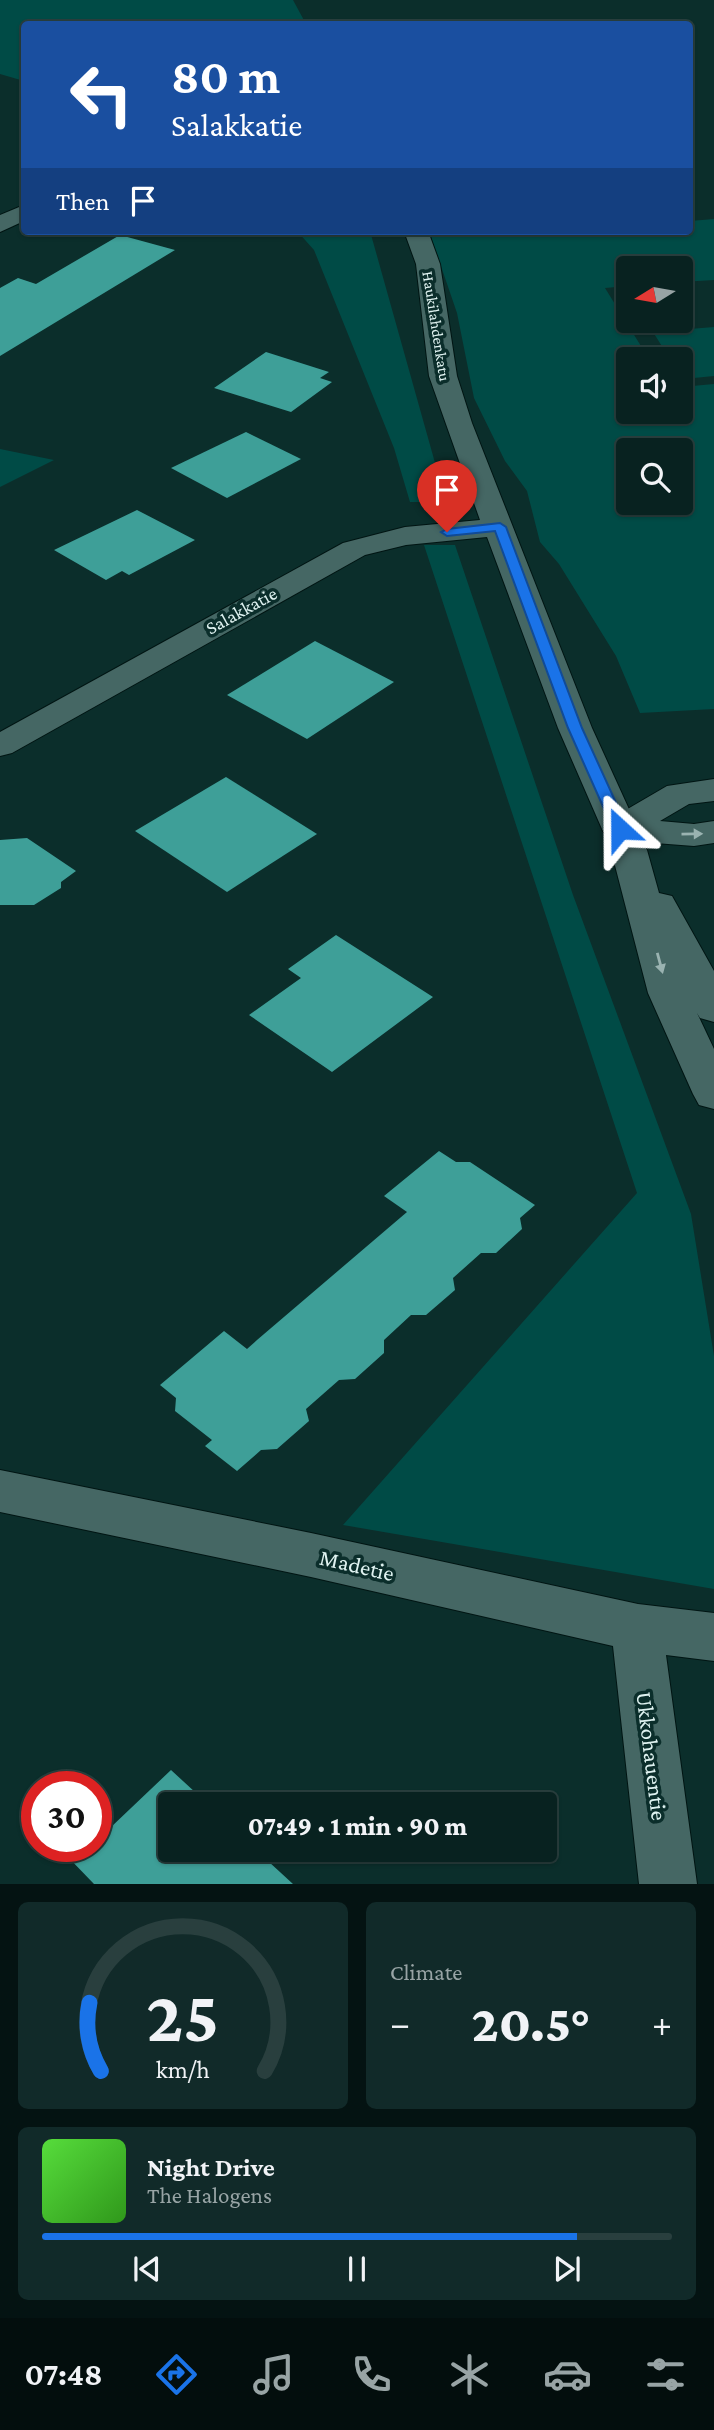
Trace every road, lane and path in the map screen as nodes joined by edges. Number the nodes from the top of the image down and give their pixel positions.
1 (21, 214) edge
2 (0, 225) edge
3 (417, 235) edge
4 (500, 527) junction
5 (0, 746) edge
6 (714, 790) edge
7 (714, 832) edge
8 (625, 839) junction
9 (714, 1008) edge
10 (714, 1094) edge
11 (0, 1491) edge
12 (638, 1628) junction
13 (714, 1637) edge
14 (668, 1884) edge

1 - 2 street
3 - 4 street, Haukilahdenkatu
4 - 5 street, Salakkatie
4 - 8 street, Haukilahdenkatu
6 - 8 street
8 -> 7 street
8 - 9 street, Haukilahdenkatu
8 -> 10 street, Haukilahdenkatu
11 - 12 street, Madetie
12 - 13 street, Madetie
12 - 14 street, Ukkohauentie

